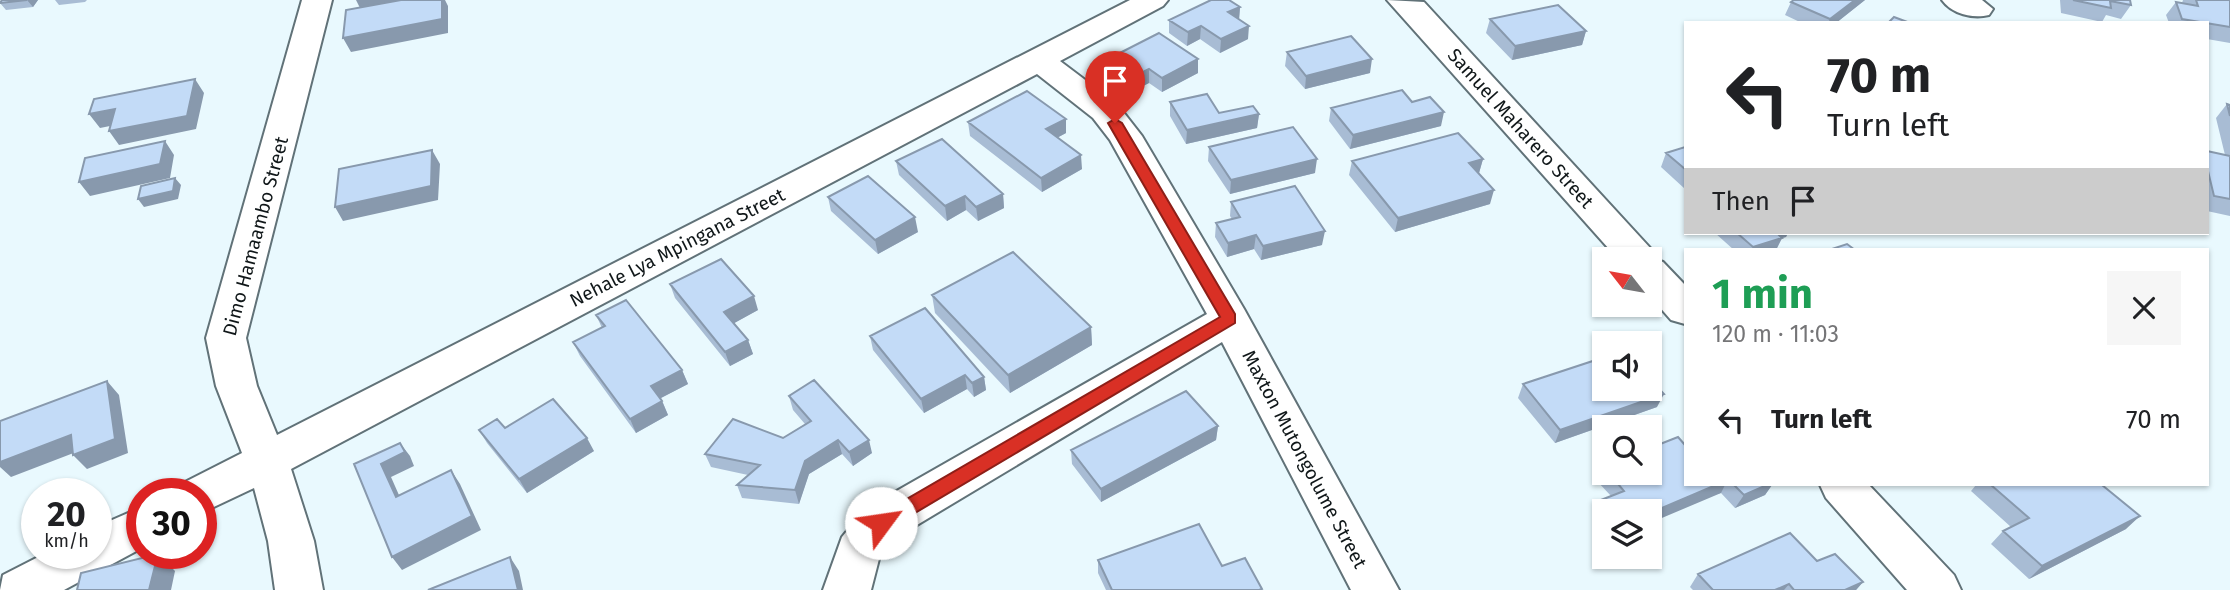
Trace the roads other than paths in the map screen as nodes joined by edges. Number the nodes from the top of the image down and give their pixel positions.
1 (317, 0) edge
2 (1149, 0) edge
3 (1402, 0) edge
4 (1039, 60) junction
5 (1628, 247) edge
6 (1662, 284) edge
7 (1684, 309) edge
8 (1230, 319) junction
9 (266, 461) junction
10 (1843, 486) edge
11 (217, 487) edge
12 (60, 569) edge
13 (20, 590) edge
14 (299, 590) edge
15 (847, 590) edge
16 (1375, 590) edge
17 (1937, 590) edge

1 - 9 street, Dimo Hamaambo Street
2 - 4 street, Nehale Lya Mpingana Street
3 - 5 street, Samuel Maharero Street
4 - 8 street, Maxton Mutongolume Street
4 - 9 street, Nehale Lya Mpingana Street
6 - 7 street
8 - 15 street
8 - 16 street, Maxton Mutongolume Street
9 - 11 street, Nehale Lya Mpingana Street
9 - 14 street, Dimo Hamaambo Street
10 - 17 street
12 - 13 street

